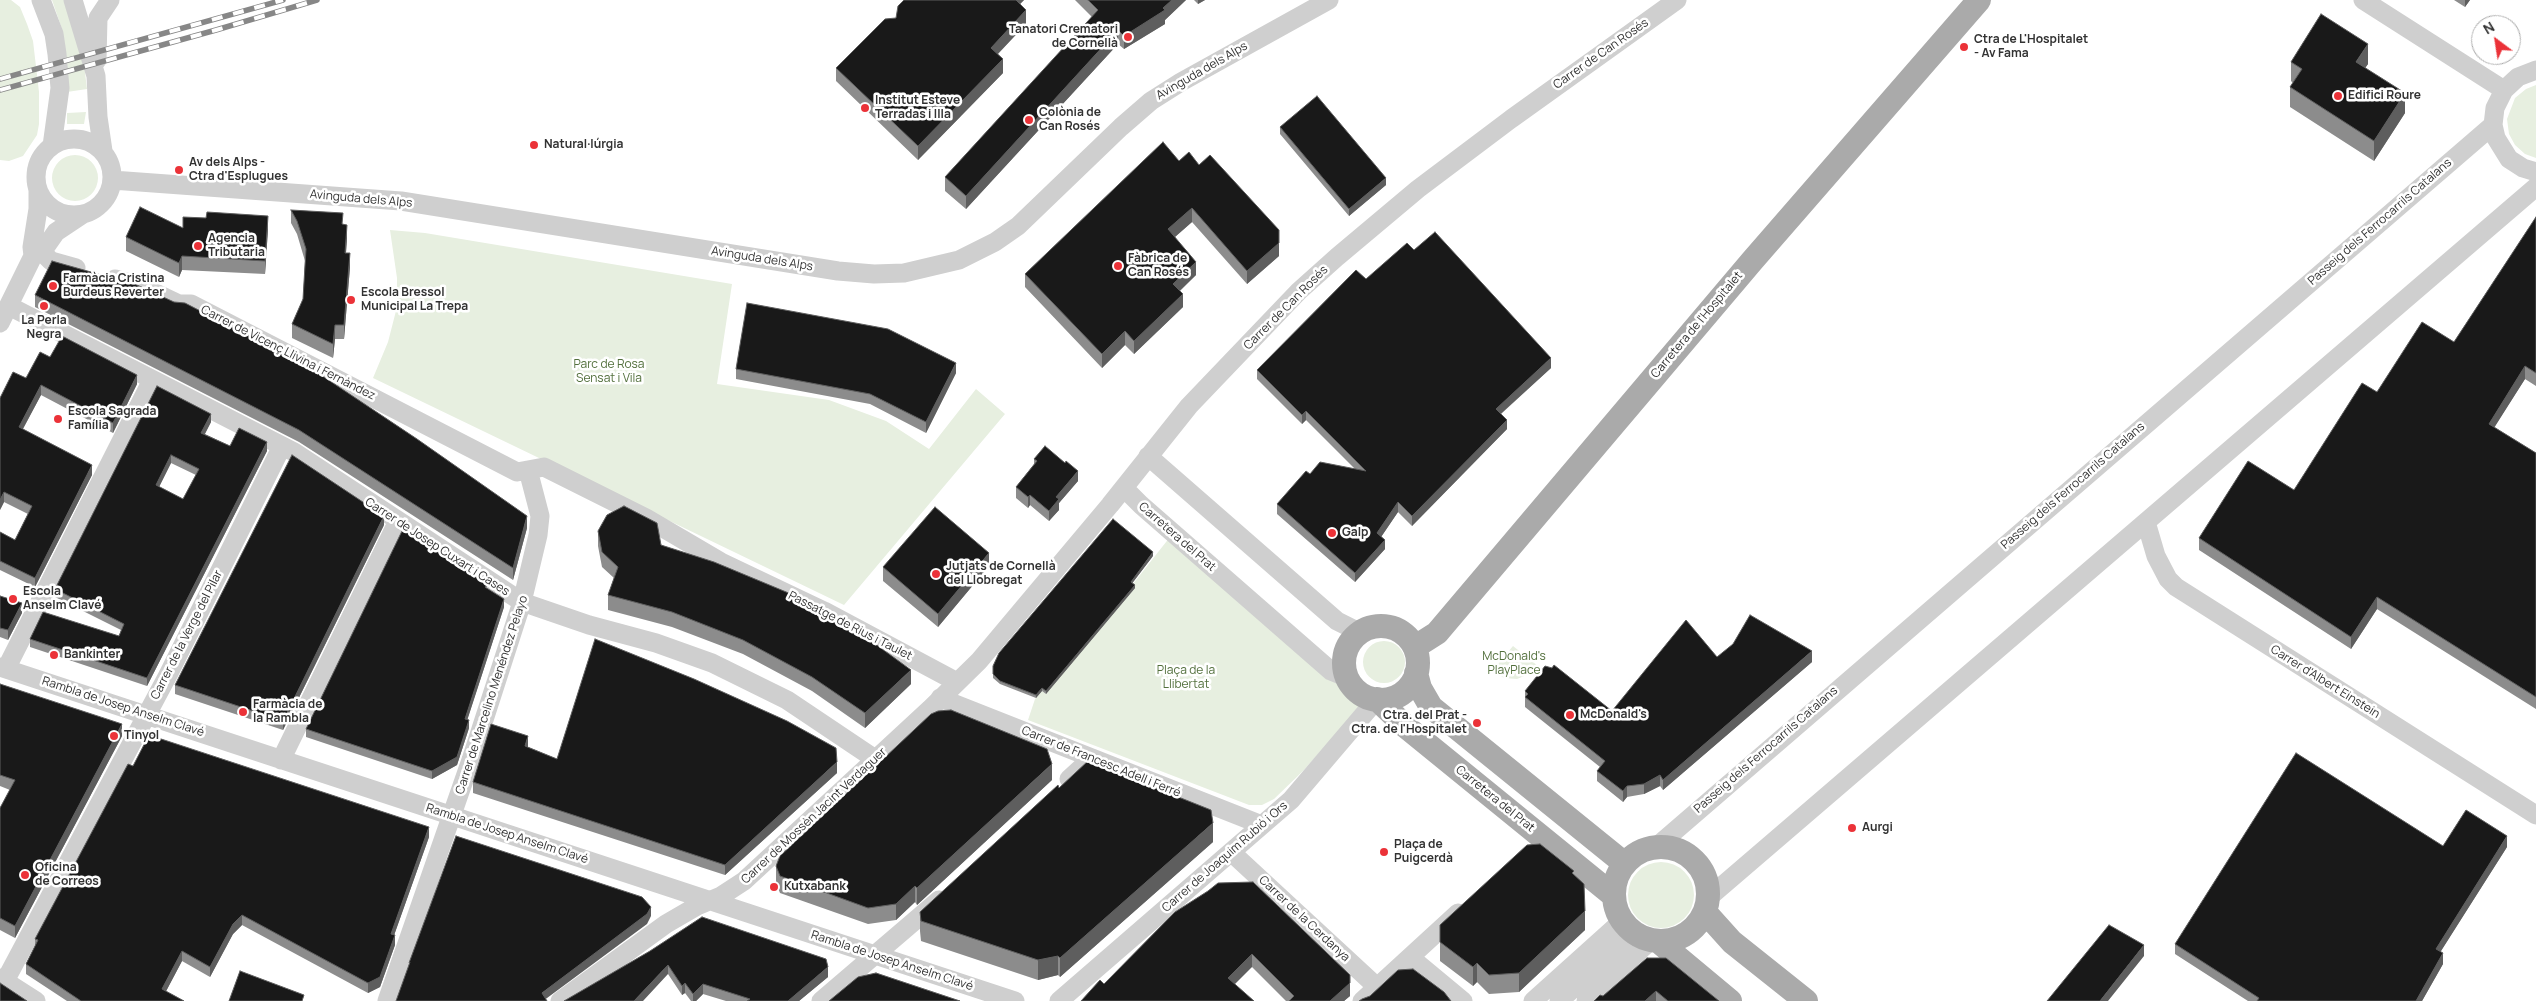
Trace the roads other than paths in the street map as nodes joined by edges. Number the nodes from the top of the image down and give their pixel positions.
1 (41, 0) edge
2 (73, 0) edge
3 (110, 0) edge
4 (1329, 0) edge
5 (1678, 0) edge
6 (1979, 0) edge
7 (2363, 0) edge
8 (2536, 70) edge
9 (96, 76) junction
10 (2504, 90) junction
11 (2493, 125) junction
12 (52, 146) junction
13 (103, 151) junction
14 (2536, 172) edge
15 (112, 180) junction
16 (2536, 187) edge
17 (38, 191) junction
18 (84, 213) junction
19 (37, 254) junction
20 (9, 306) junction
21 (0, 323) edge
22 (152, 380) junction
23 (282, 446) junction
24 (1148, 456) junction
25 (528, 470) junction
26 (1124, 488) junction
27 (398, 521) junction
28 (2146, 522) junction
29 (522, 602) junction
30 (1361, 633) junction
31 (1415, 647) junction
32 (3, 668) edge
33 (1416, 673) junction
34 (1348, 678) junction
35 (957, 682) junction
36 (940, 698) junction
37 (1377, 699) junction
38 (147, 715) junction
39 (1092, 758) junction
40 (875, 759) junction
41 (281, 760) junction
42 (1055, 792) edge
43 (2536, 815) edge
44 (452, 816) junction
45 (1262, 826) junction
46 (1655, 848) junction
47 (1231, 852) junction
48 (1625, 864) junction
49 (953, 886) edge
50 (1614, 896) junction
51 (710, 901) junction
52 (1468, 903) edge
53 (1706, 905) junction
54 (1624, 932) junction
55 (1655, 941) junction
56 (875, 955) junction
57 (1410, 957) junction
58 (2, 979) edge
59 (1377, 987) junction
60 (36, 1001) edge
61 (387, 1001) edge
62 (560, 1001) edge
63 (821, 1001) edge
64 (1014, 1001) edge
65 (1059, 1001) edge
66 (1362, 1001) edge
67 (1463, 1001) edge
68 (1533, 1001) edge
69 (1559, 1001) edge
70 (1586, 1001) edge
71 (1730, 1001) edge
72 (1806, 1001) edge

1 - 12 street
2 - 9 street
3 - 9 street
4 - 15 street, Avinguda dels Alps
5 - 24 street, Carrer de Can Rosés
6 - 31 main road, Carretera de l'Hospitalet
7 - 10 street
8 - 10 street
9 - 13 street
10 - 11 street
11 - 14 street
11 - 46 street, Passeig dels Ferrocarrils Catalans
12 - 13 street
12 - 17 street
13 - 15 street
15 - 18 street
16 - 28 street
17 - 18 street
17 - 19 street
18 - 19 street
19 - 20 street
19 - 25 street, Carrer de Vicenç Llivina i Fernàndez
20 - 21 street
20 - 22 street, Carrer de Josep Cuxart i Cases
22 - 23 street, Carrer de Josep Cuxart i Cases
22 - 32 street
23 - 27 street, Carrer de Josep Cuxart i Cases
23 - 38 street, Carrer de la Verge del Pilar
24 - 26 street, Carrer de Can Rosés
24 - 30 street
25 - 29 street, Carrer de Marcelino Menéndez Pelayo
25 - 35 street, Passatge de Rius i Taulet
26 - 34 street, Carretera del Prat
26 - 35 street, Carrer de Can Rosés
27 - 29 street, Carrer de Josep Cuxart i Cases
27 - 41 street
28 - 43 street, Carrer d'Albert Einstein
28 - 53 street
29 - 40 street, Carrer de Josep Cuxart i Cases
29 - 44 street, Carrer de Marcelino Menéndez Pelayo
30 - 31 main road
30 - 34 main road
31 - 33 main road
32 - 38 street, Rambla de Josep Anselm Clavé
33 - 37 main road
33 - 48 main road
34 - 37 main road
35 - 36 street, Carrer de Mossèn Jacint Verdaguer
36 - 39 street, Carrer de Francesc Adell i Ferré
36 - 40 street, Carrer de Mossèn Jacint Verdaguer
37 - 45 street, Carrer de Joaquim Rubió i Ors
37 - 50 main road, Carretera del Prat
38 - 41 street, Rambla de Josep Anselm Clavé
38 - 58 street, Carrer de la Verge del Pilar
39 - 42 street
39 - 45 street, Carrer de Francesc Adell i Ferré
40 - 51 street, Carrer de Mossèn Jacint Verdaguer
41 - 44 street, Rambla de Josep Anselm Clavé
44 - 51 street, Rambla de Josep Anselm Clavé
44 - 61 street, Carrer de Marcelino Menéndez Pelayo
45 - 47 street, Carrer de Joaquim Rubió i Ors
46 - 48 main road
46 - 53 main road
47 - 59 street, Carrer de la Cerdanya
47 - 65 street, Carrer de Joaquim Rubió i Ors
48 - 50 main road
49 - 56 street
50 - 54 main road
51 - 56 street, Rambla de Josep Anselm Clavé
51 - 62 street, Carrer de Mossèn Jacint Verdaguer
52 - 57 street
53 - 55 main road
53 - 72 main road
54 - 55 main road
54 - 68 street
54 - 69 street
55 - 70 street
55 - 71 main road
56 - 63 street
56 - 64 street, Rambla de Josep Anselm Clavé
57 - 59 street
57 - 67 street
58 - 60 street
59 - 66 street

